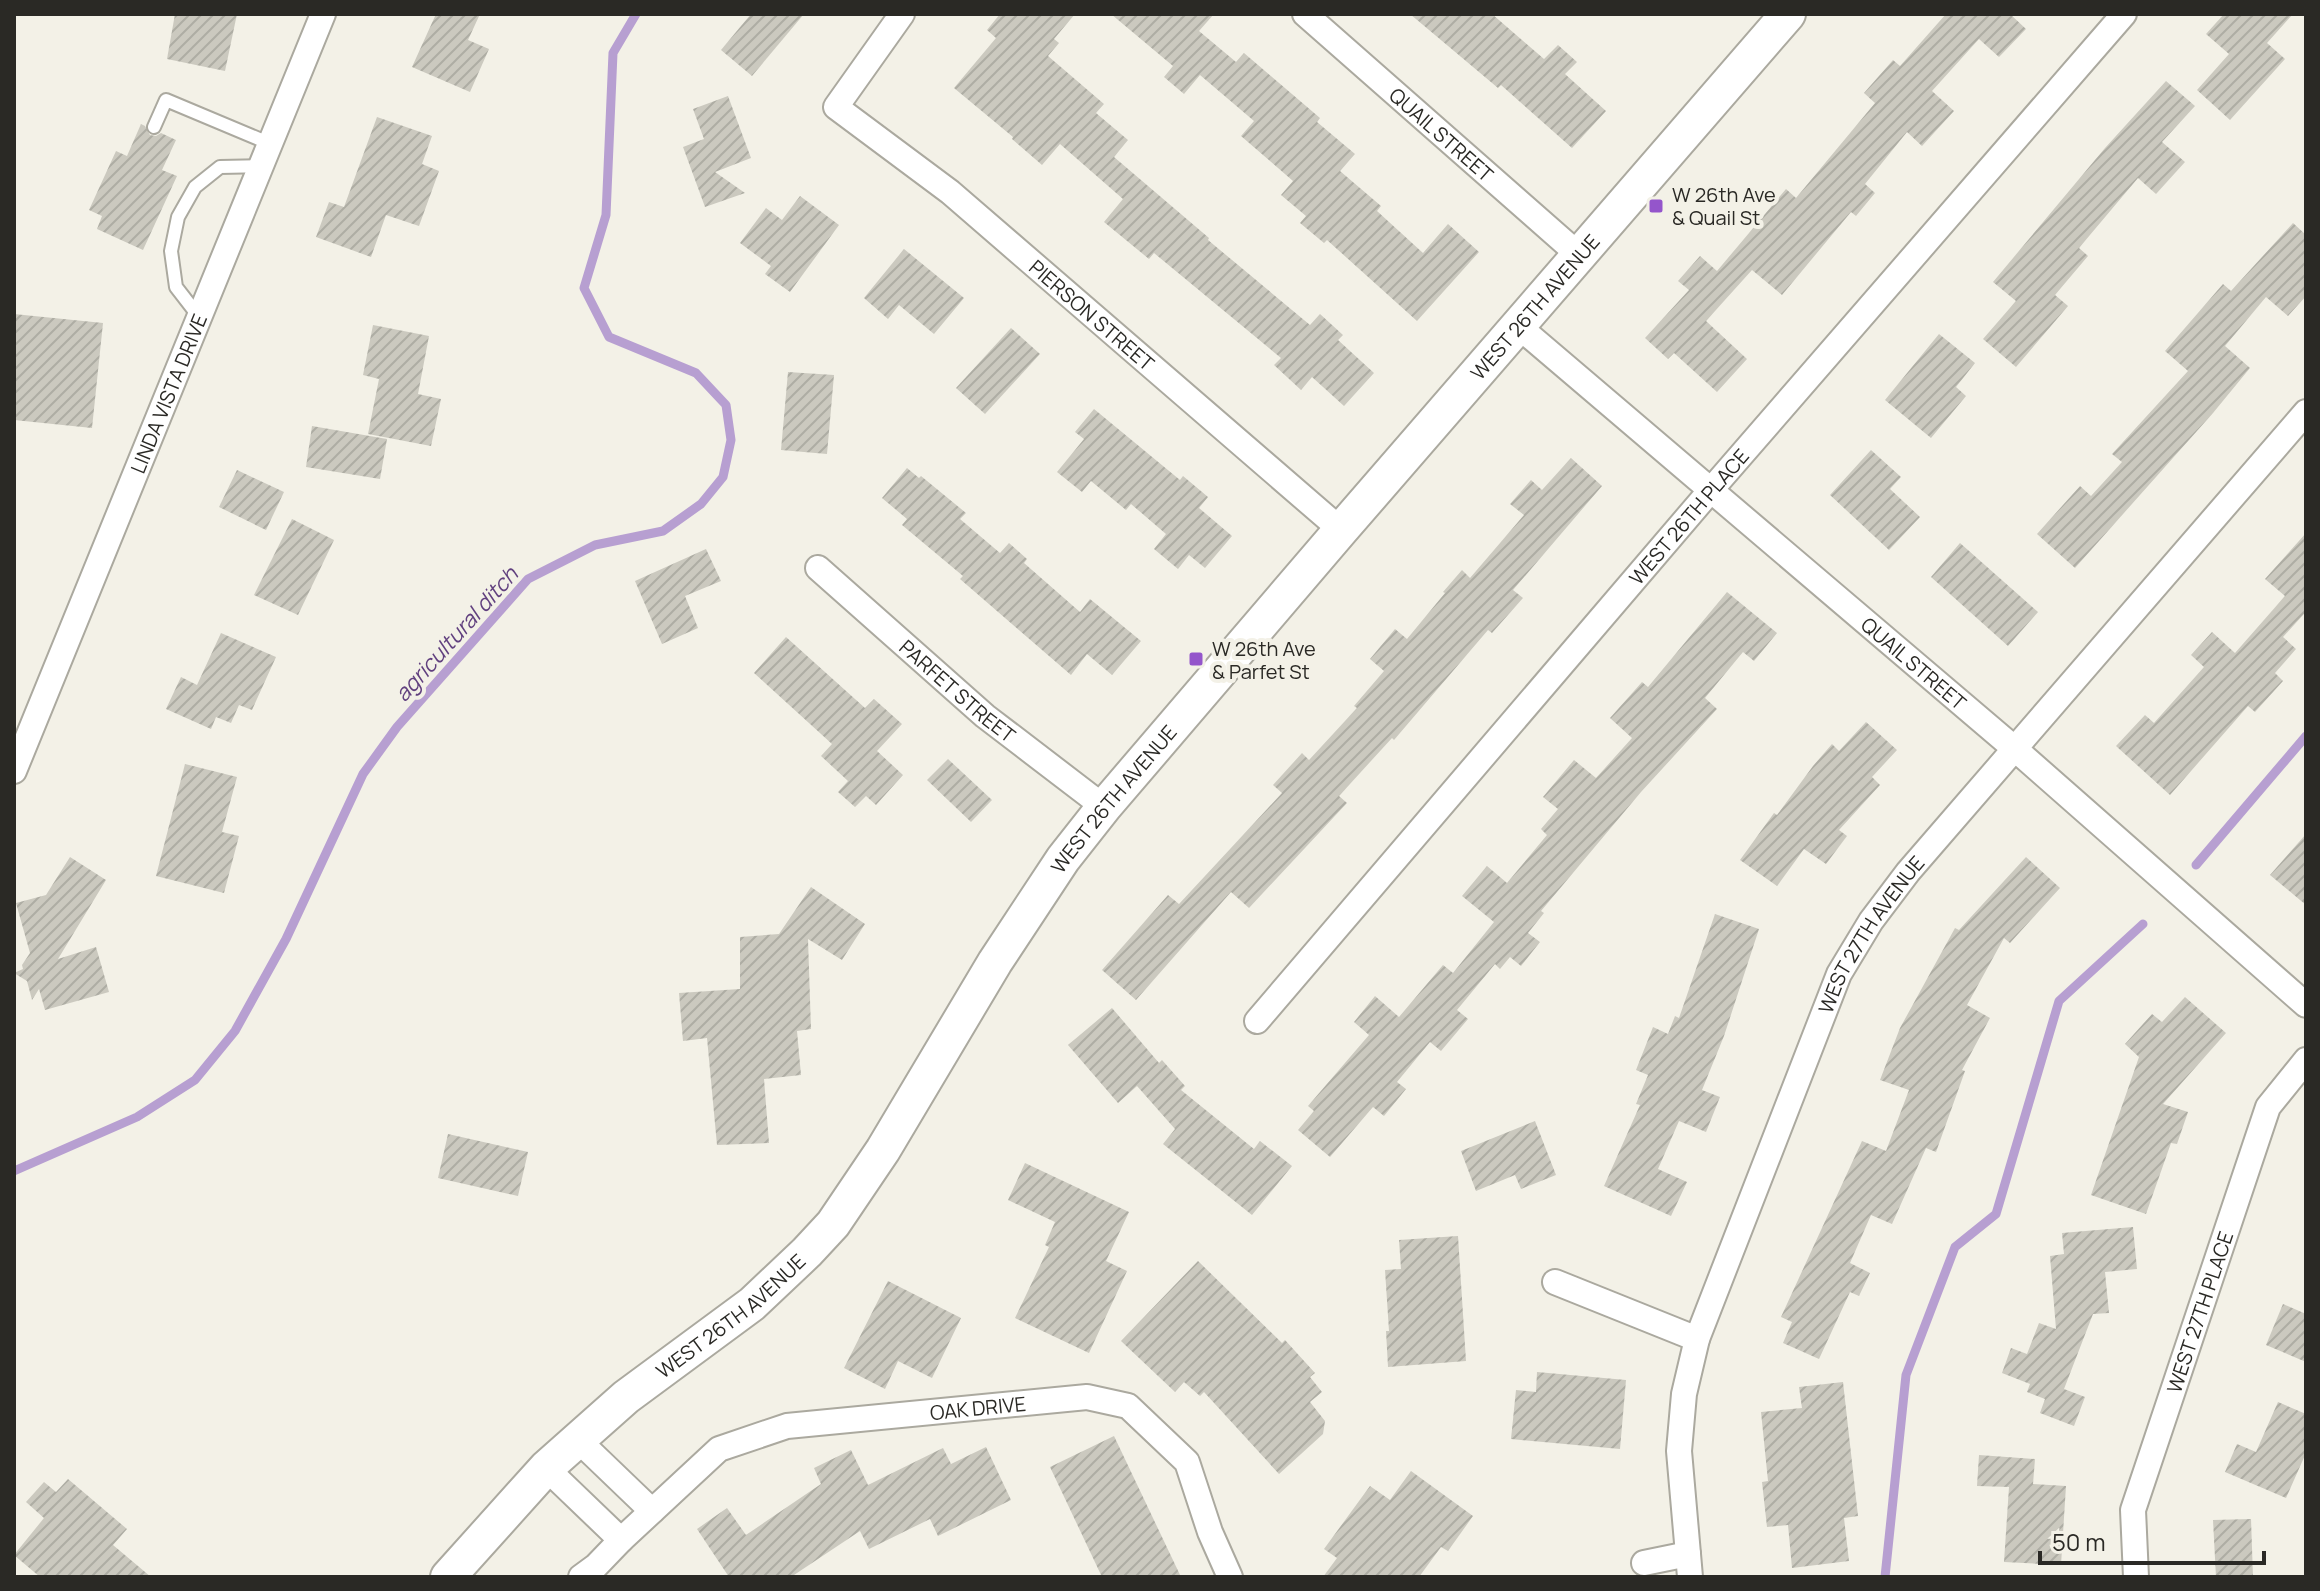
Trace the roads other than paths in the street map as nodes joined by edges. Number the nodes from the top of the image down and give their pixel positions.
1 (323, 14) edge
2 (902, 14) edge
3 (1305, 14) edge
4 (1788, 14) edge
5 (2124, 14) edge
6 (154, 127) dead end
7 (267, 155) junction
8 (1579, 255) junction
9 (200, 318) junction
10 (1518, 326) junction
11 (2306, 412) edge
12 (1710, 491) junction
13 (1341, 530) junction
14 (818, 568) dead end
15 (2015, 749) junction
16 (14, 771) edge
17 (1104, 807) junction
18 (2306, 1005) edge
19 (1257, 1021) dead end
20 (2306, 1060) edge
21 (1555, 1282) dead end
22 (1697, 1339) junction
23 (577, 1439) junction
24 (546, 1468) junction
25 (652, 1511) junction
26 (621, 1540) junction
27 (1644, 1563) dead end
28 (1689, 1566) edge
29 (448, 1577) edge
30 (581, 1577) edge
31 (1230, 1577) edge
32 (2136, 1577) edge

1 - 7 street, LINDA VISTA DRIVE
2 - 13 street, PIERSON STREET
3 - 8 street, QUAIL STREET
4 - 8 street, WEST 26TH AVENUE
5 - 12 street, WEST 26TH PLACE
6 - 7 lane
7 - 9 street, LINDA VISTA DRIVE
7 - 9 lane
8 - 10 street, WEST 26TH AVENUE
9 - 16 street, LINDA VISTA DRIVE
10 - 12 street, QUAIL STREET
10 - 13 street, WEST 26TH AVENUE
11 - 15 street, WEST 27TH AVENUE
12 - 15 street, QUAIL STREET
12 - 19 street, WEST 26TH PLACE
13 - 17 street, WEST 26TH AVENUE
14 - 17 street, PARFET STREET
15 - 18 street, QUAIL STREET
15 - 22 street, WEST 27TH AVENUE
17 - 23 street, WEST 26TH AVENUE
20 - 32 street, WEST 27TH PLACE
21 - 22 street
22 - 28 street, WEST 27TH AVENUE
23 - 24 street, WEST 26TH AVENUE
23 - 25 street
24 - 26 street
24 - 29 street, WEST 26TH AVENUE
25 - 26 street, OAK DRIVE
25 - 31 street, OAK DRIVE
26 - 30 street, OAK DRIVE
27 - 28 street

